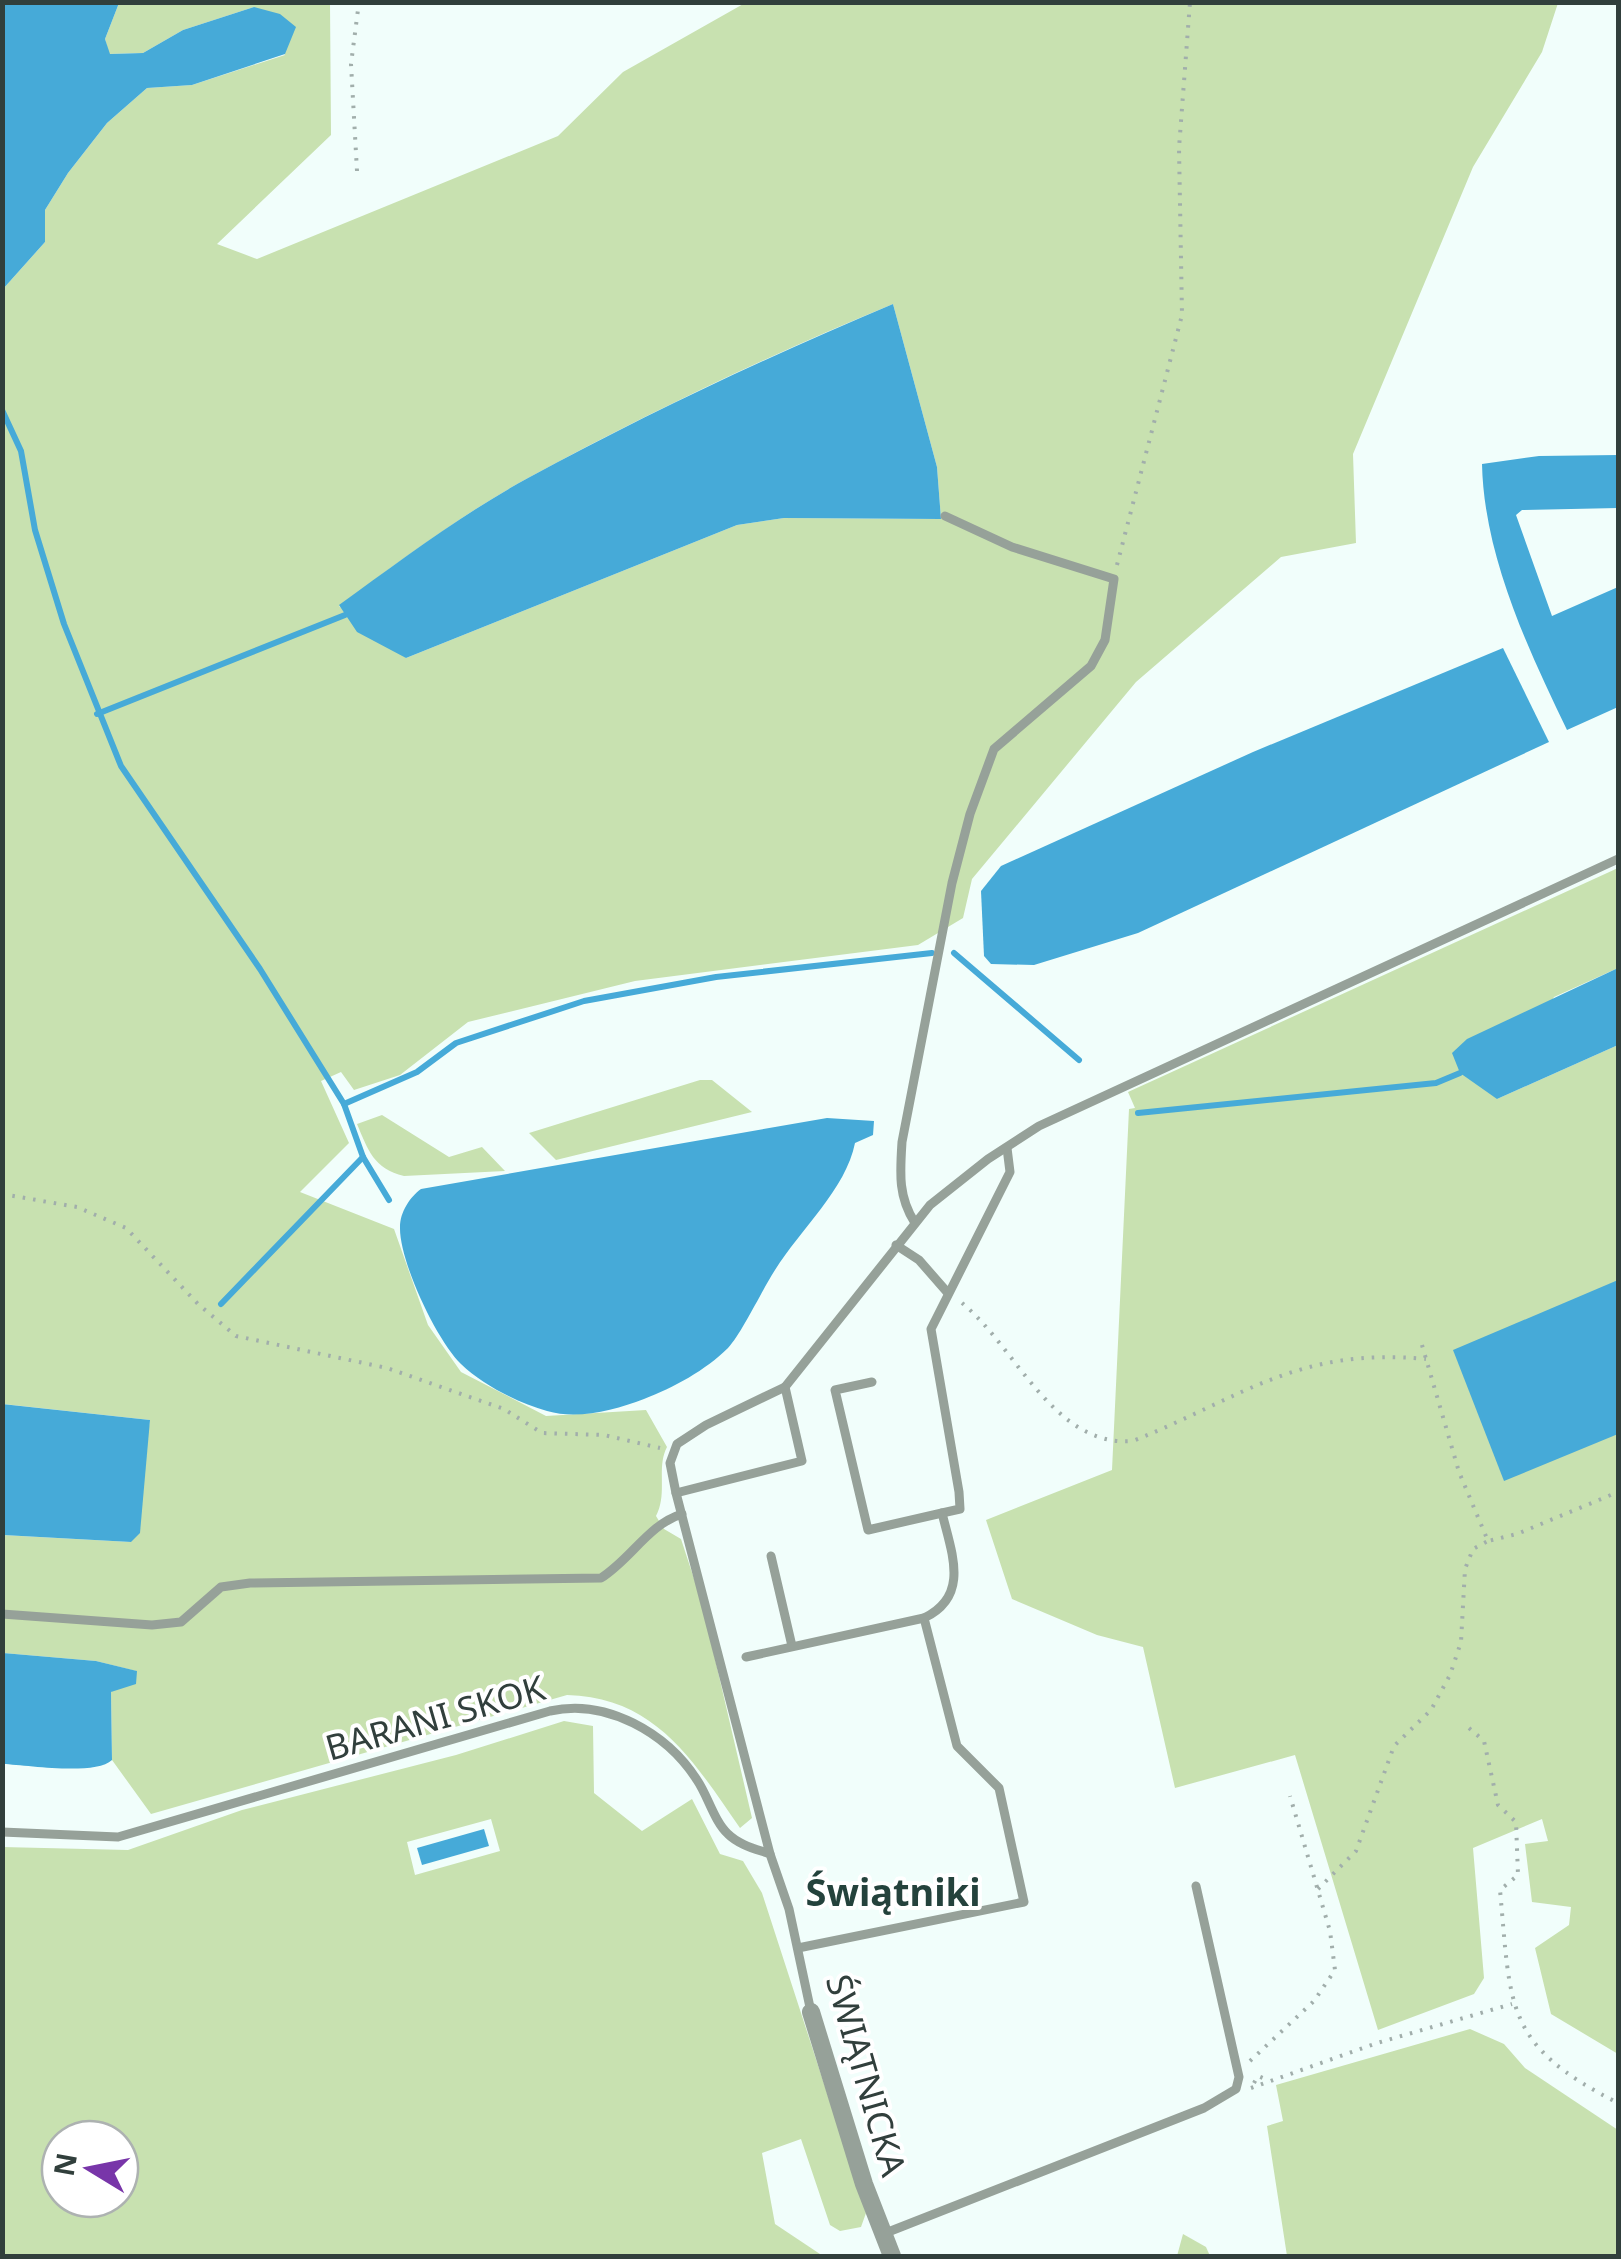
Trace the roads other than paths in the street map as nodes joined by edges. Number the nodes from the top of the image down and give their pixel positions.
1 (946, 516) dead end
2 (1618, 859) edge
3 (1007, 1148) junction
4 (915, 1223) junction
5 (896, 1245) junction
6 (947, 1292) junction
7 (872, 1382) dead end
8 (785, 1386) junction
9 (676, 1493) junction
10 (682, 1514) junction
11 (942, 1514) junction
12 (771, 1556) dead end
13 (2, 1614) edge
14 (924, 1618) junction
15 (792, 1646) junction
16 (746, 1656) dead end
17 (2, 1832) edge
18 (770, 1854) junction
19 (1196, 1886) dead end
20 (798, 1948) junction
21 (811, 2012) joint
22 (882, 2234) junction
23 (892, 2256) edge

1 - 4 lane
2 - 3 lane
3 - 4 lane
3 - 6 lane
4 - 5 lane
5 - 6 lane
5 - 8 lane
6 - 11 lane
7 - 11 lane
8 - 9 lane
8 - 9 lane
9 - 10 lane
10 - 13 lane
10 - 18 lane
11 - 14 lane
12 - 15 lane
14 - 15 lane
14 - 20 lane
15 - 16 lane
17 - 18 lane, BARANI SKOK
18 - 20 lane, ŚWIĄTNICKA
19 - 22 lane
20 - 21 lane, ŚWIĄTNICKA
21 - 22 street, ŚWIĄTNICKA
22 - 23 street, ŚWIĄTNICKA

